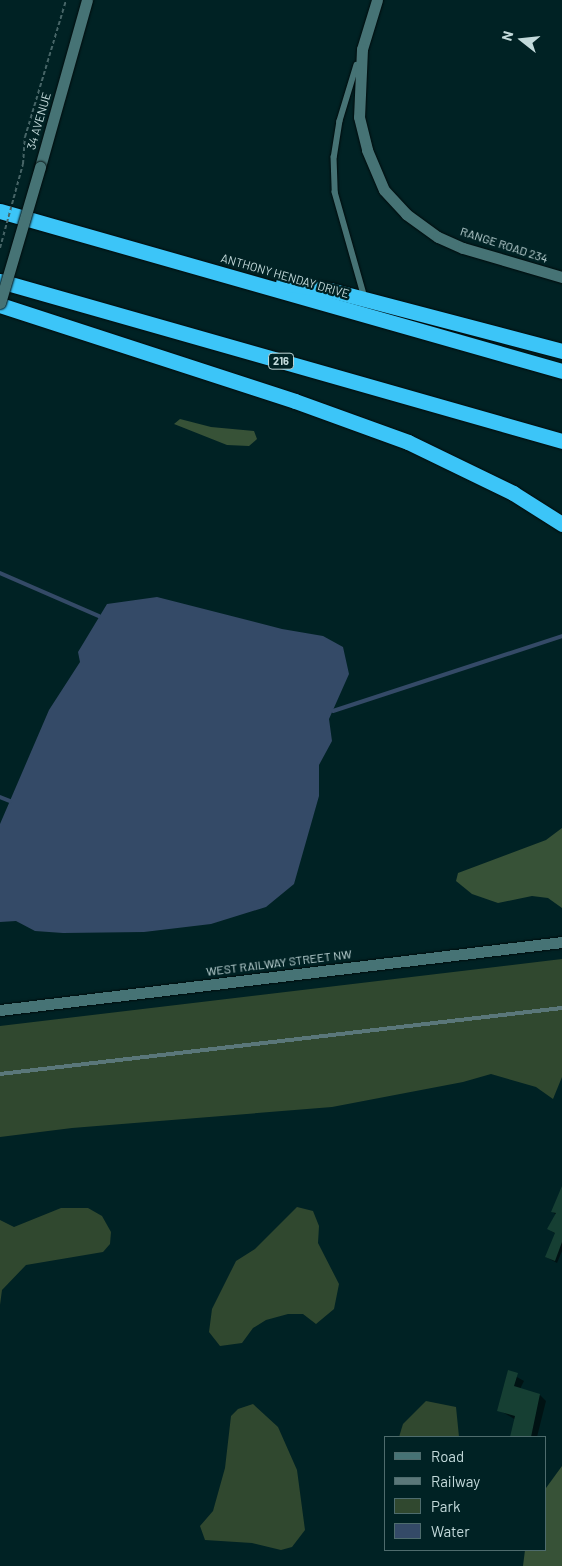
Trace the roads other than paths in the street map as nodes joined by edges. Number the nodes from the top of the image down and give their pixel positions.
1 (87, 0) edge
2 (377, 0) edge
3 (362, 49) junction
4 (0, 211) edge
5 (222, 274) junction
6 (562, 277) edge
7 (0, 281) edge
8 (365, 299) junction
9 (0, 304) edge
10 (562, 350) edge
11 (562, 371) edge
12 (562, 442) edge
13 (562, 524) edge
14 (562, 942) edge
15 (0, 1010) edge

1 - 9 street, 34 AVENUE, bridge
2 - 3 street, RANGE ROAD 234
3 - 6 street, RANGE ROAD 234
3 - 8 lane
4 - 5 highway, ANTHONY HENDAY DRIVE
5 - 8 highway
5 - 11 highway, ANTHONY HENDAY DRIVE
7 - 12 highway, 216
8 - 10 highway
9 - 13 highway
14 - 15 street, WEST RAILWAY STREET NW

